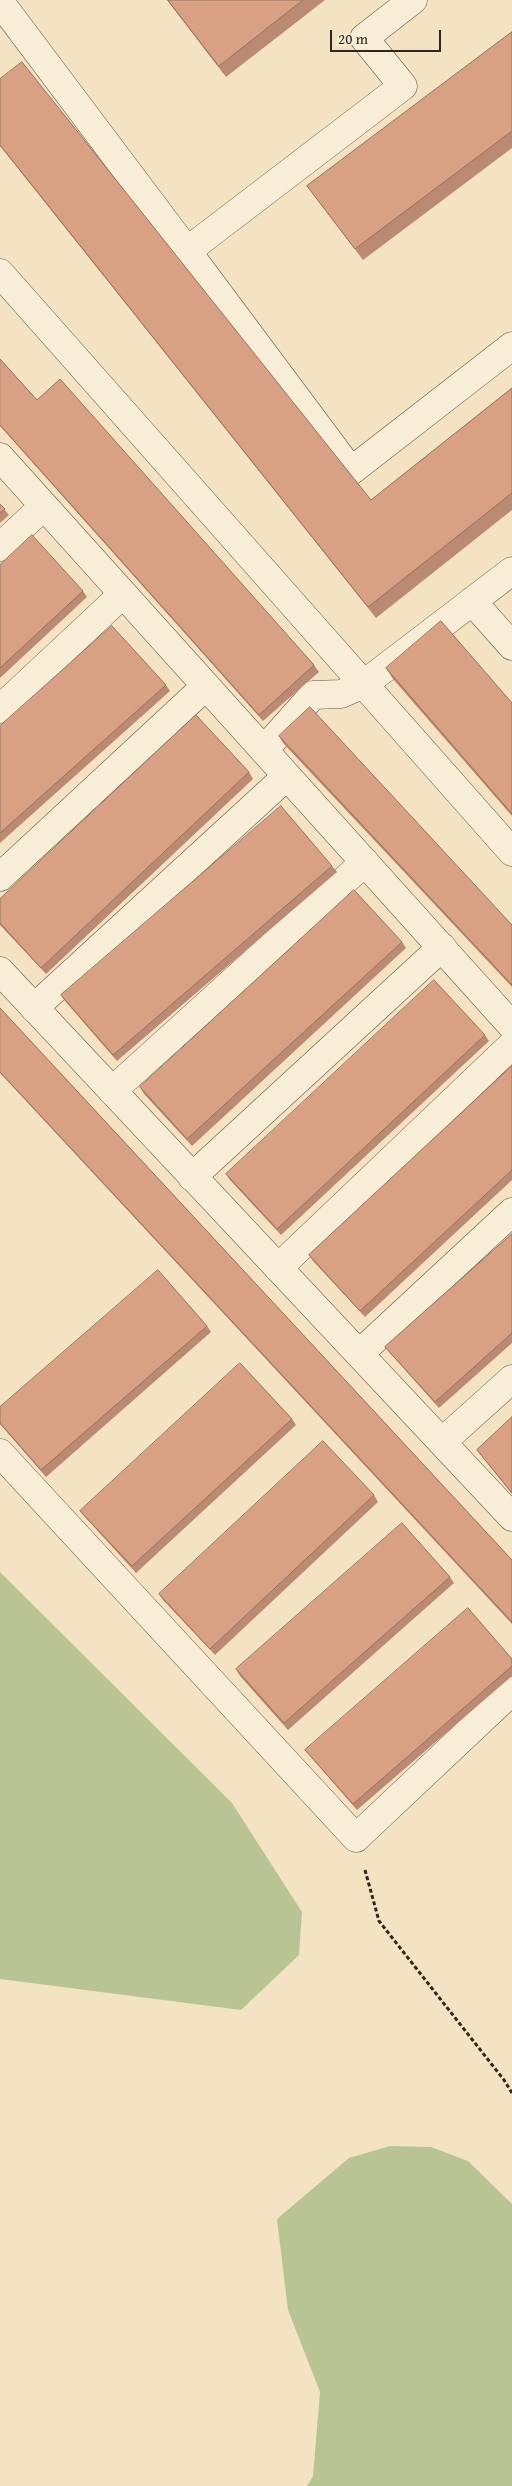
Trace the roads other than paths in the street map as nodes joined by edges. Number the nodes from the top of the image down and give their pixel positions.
1 (413, 0) edge
2 (0, 2) edge
3 (187, 251) junction
4 (0, 272) edge
5 (512, 346) edge
6 (0, 457) edge
7 (44, 506) junction
8 (0, 547) edge
9 (512, 571) edge
10 (123, 594) junction
11 (472, 601) junction
12 (512, 646) edge
13 (364, 684) junction
14 (206, 686) junction
15 (0, 708) edge
16 (264, 750) junction
17 (287, 776) junction
18 (512, 852) edge
19 (365, 862) junction
20 (0, 878) edge
21 (442, 947) junction
22 (0, 972) edge
23 (34, 1008) junction
24 (512, 1026) edge
25 (512, 1045) edge
26 (112, 1091) junction
27 (192, 1176) junction
28 (512, 1212) edge
29 (278, 1268) junction
30 (359, 1354) junction
31 (512, 1379) edge
32 (442, 1442) junction
33 (0, 1453) edge
34 (512, 1517) edge
35 (512, 1691) edge

1 - 3 lane
2 - 3 lane
3 - 5 lane
4 - 13 lane
6 - 7 lane
7 - 8 lane
7 - 10 lane
9 - 11 lane
10 - 14 lane
10 - 15 lane
11 - 12 lane
11 - 13 lane
13 - 16 lane
13 - 18 lane
14 - 16 lane
14 - 20 lane
16 - 17 lane
17 - 19 lane
17 - 23 lane
19 - 21 lane
19 - 26 lane
21 - 24 lane
21 - 27 lane
22 - 23 lane
23 - 26 lane
25 - 29 lane
26 - 27 lane
27 - 29 lane
28 - 30 lane
29 - 30 lane
30 - 32 lane
31 - 32 lane
32 - 34 lane
33 - 35 lane

